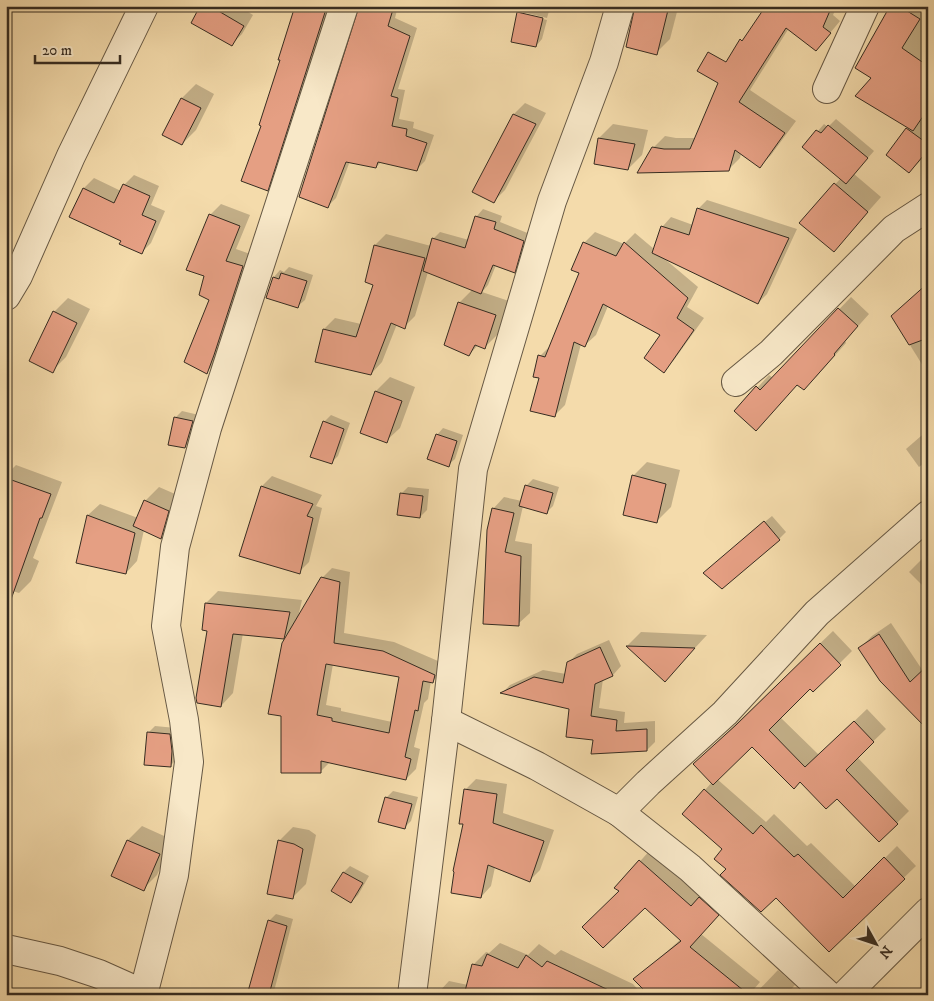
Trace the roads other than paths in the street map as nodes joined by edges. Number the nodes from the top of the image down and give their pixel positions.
1 (144, 6) edge
2 (344, 6) edge
3 (620, 6) edge
4 (865, 6) edge
5 (828, 89) dead end
6 (928, 207) edge
7 (6, 296) edge
8 (736, 382) dead end
9 (928, 515) edge
10 (446, 721) junction
11 (620, 812) junction
12 (928, 912) edge
13 (6, 949) edge
14 (144, 994) edge
15 (412, 995) edge
16 (828, 995) edge
17 (844, 995) edge

1 - 7 street
2 - 14 street
3 - 10 street
4 - 5 street
6 - 8 street
9 - 11 street
10 - 11 street
10 - 15 street
11 - 16 street
12 - 17 street
13 - 14 street

